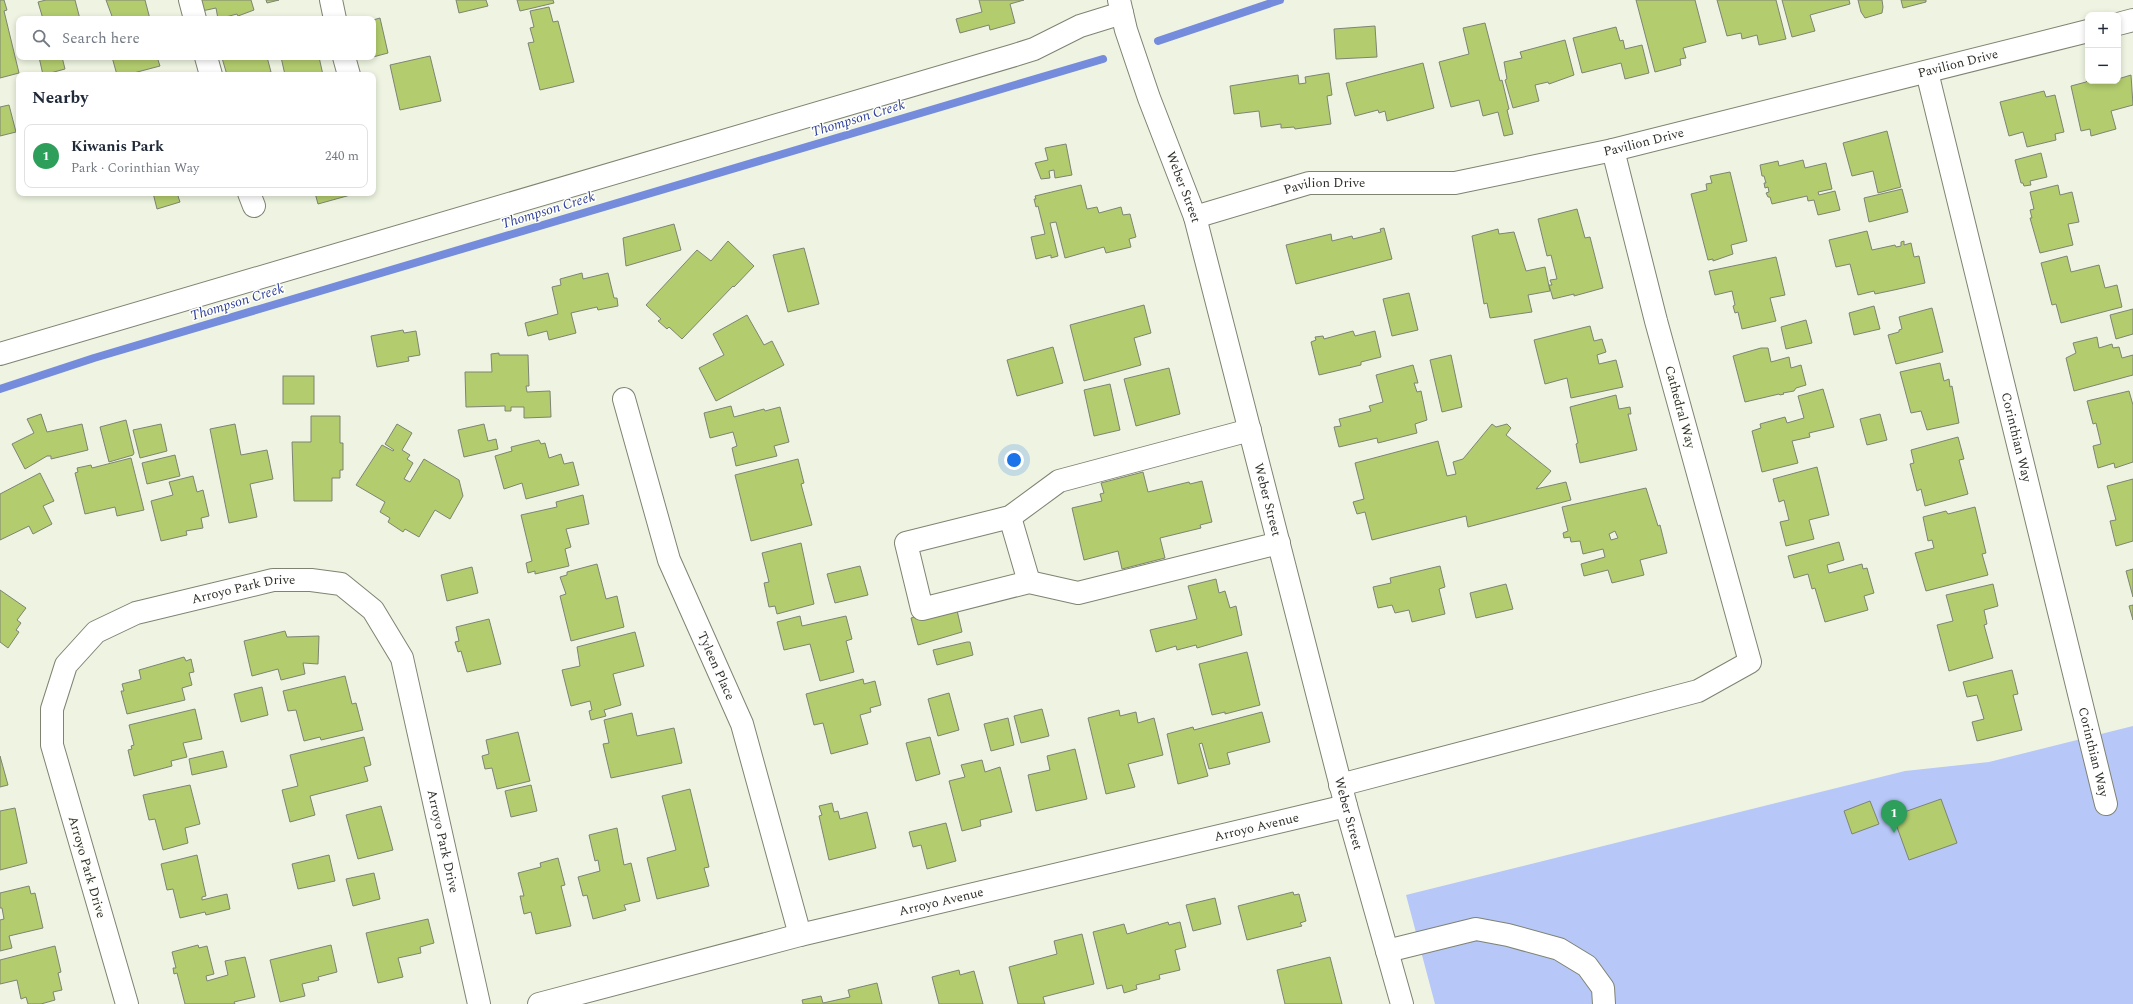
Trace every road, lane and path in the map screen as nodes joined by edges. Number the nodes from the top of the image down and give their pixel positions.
1 (190, 0) edge
2 (331, 0) edge
3 (1121, 7) edge
4 (194, 16) edge
5 (334, 16) edge
6 (2133, 20) edge
7 (2121, 23) edge
8 (2085, 32) edge
9 (207, 60) edge
10 (345, 60) edge
11 (210, 72) edge
12 (348, 72) edge
13 (1927, 72) junction
14 (1613, 150) junction
15 (1195, 217) junction
16 (0, 354) edge
17 (624, 399) dead end
18 (1250, 430) junction
19 (1010, 517) junction
20 (1279, 543) junction
21 (1029, 582) junction
22 (1340, 785) junction
23 (2106, 804) dead end
24 (1346, 806) junction
25 (800, 934) junction
26 (1387, 951) junction
27 (127, 1004) edge
28 (479, 1004) edge
29 (539, 1004) edge
30 (1402, 1004) edge
31 (1604, 1004) edge

1 - 4 street
2 - 5 street
3 - 15 street, Weber Street
3 - 16 street
6 - 7 street
8 - 13 street, Pavilion Drive
9 - 11 street
10 - 12 street
13 - 14 street, Pavilion Drive
13 - 23 street, Corinthian Way
14 - 15 street, Pavilion Drive
14 - 22 street, Cathedral Way
15 - 18 street, Weber Street
17 - 25 street, Tyleen Place
18 - 19 street
18 - 20 street, Weber Street
19 - 21 street
19 - 21 street
20 - 21 street
20 - 22 street, Weber Street
22 - 24 street, Weber Street
24 - 25 street, Arroyo Avenue
24 - 26 street, Weber Street
25 - 29 street, Arroyo Avenue
26 - 30 street, Weber Street
26 - 31 street
27 - 28 street, Arroyo Park Drive

